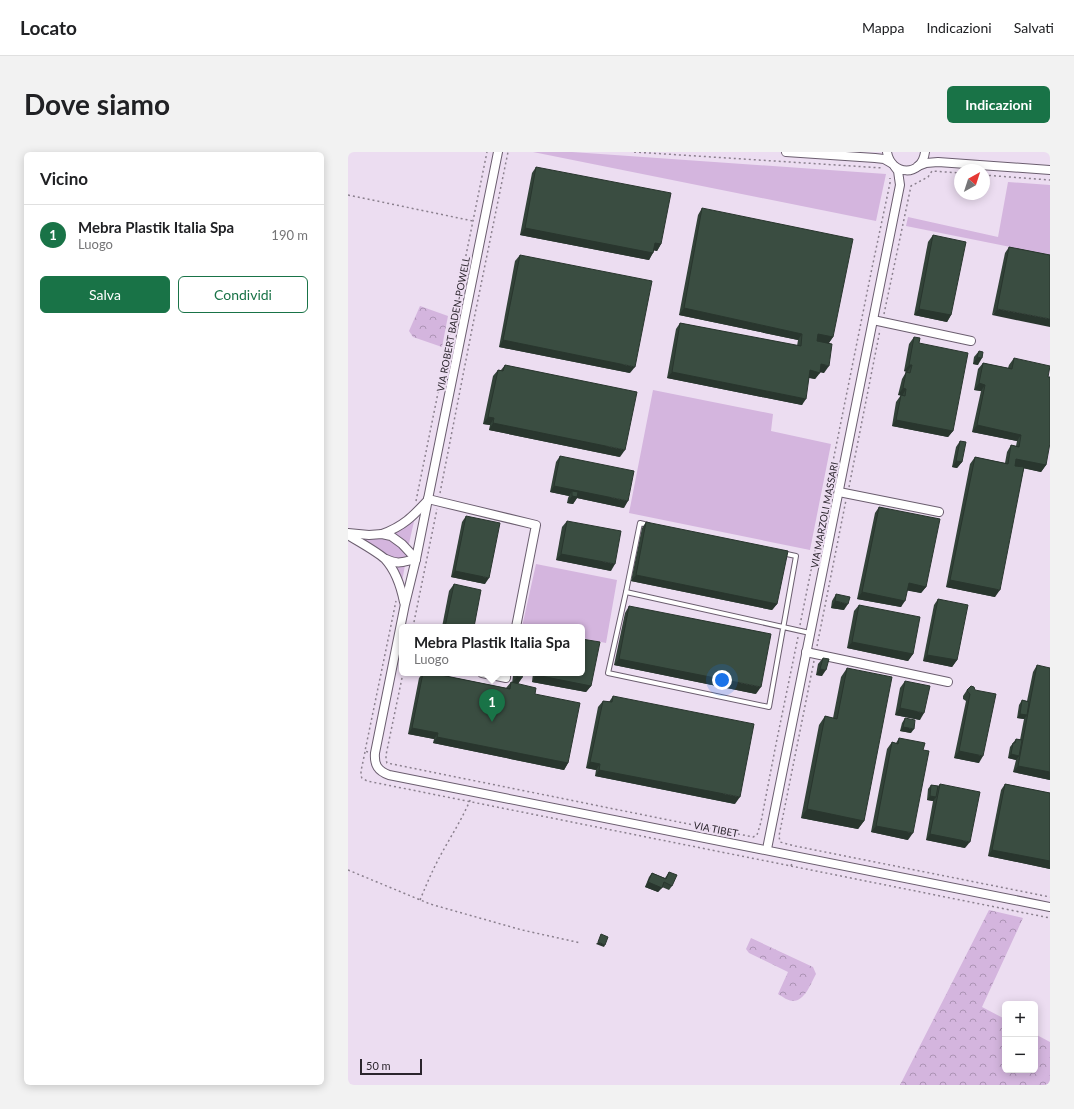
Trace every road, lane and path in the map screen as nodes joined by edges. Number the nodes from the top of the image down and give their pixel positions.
1 (488, 152) edge
2 (498, 152) edge
3 (508, 152) edge
4 (634, 152) edge
5 (786, 152) edge
6 (887, 152) edge
7 (925, 152) edge
8 (891, 166) junction
9 (915, 168) junction
10 (1050, 170) edge
11 (954, 173) edge
12 (990, 175) edge
13 (890, 177) dead end
14 (1050, 180) edge
15 (900, 185) junction
16 (348, 195) edge
17 (473, 221) junction
18 (483, 224) junction
19 (873, 320) junction
20 (882, 322) junction
21 (971, 341) dead end
22 (839, 492) junction
23 (848, 493) junction
24 (428, 499) junction
25 (439, 501) junction
26 (939, 512) dead end
27 (416, 513) junction
28 (656, 526) edge
29 (348, 534) edge
30 (382, 534) junction
31 (780, 553) edge
32 (385, 559) junction
33 (416, 559) junction
34 (626, 592) junction
35 (396, 599) dead end
36 (405, 604) junction
37 (402, 624) edge
38 (413, 624) edge
39 (517, 624) edge
40 (783, 627) junction
41 (799, 630) junction
42 (810, 633) junction
43 (806, 652) junction
44 (815, 654) junction
45 (398, 655) edge
46 (402, 676) edge
47 (496, 676) edge
48 (506, 676) edge
49 (948, 682) dead end
50 (365, 752) junction
51 (375, 753) junction
52 (379, 769) joint
53 (473, 792) junction
54 (469, 802) junction
55 (767, 849) junction
56 (793, 855) junction
57 (791, 866) junction
58 (348, 870) edge
59 (1050, 897) edge
60 (420, 900) junction
61 (1050, 906) edge
62 (1050, 918) edge
63 (581, 943) dead end

1 - 17 path
2 - 18 street, VIA ROBERT BADEN-POWELL
3 - 25 path
4 - 8 path
5 - 8 street
6 - 8 street, VIA MARZOLI MASSARI
7 - 9 street, VIA MARZOLI MASSARI
8 - 9 street
8 - 15 street, VIA MARZOLI MASSARI
9 - 10 street
9 - 15 street, VIA MARZOLI MASSARI
11 - 20 path
12 - 14 path
13 - 41 path
15 - 19 street, VIA MARZOLI MASSARI
16 - 17 path
17 - 18 path
17 - 27 path
18 - 24 street, VIA ROBERT BADEN-POWELL
19 - 20 street
19 - 22 street, VIA MARZOLI MASSARI
20 - 21 street
20 - 23 path
22 - 23 street
22 - 42 street, VIA MARZOLI MASSARI
23 - 26 street
23 - 44 path
24 - 25 street
24 - 27 street
24 - 33 street, VIA ROBERT BADEN-POWELL
25 - 38 path
25 - 39 street
27 - 30 street
28 - 34 lane
29 - 30 street
29 - 32 street
30 - 33 street
31 - 40 lane
32 - 33 street
32 - 36 street
33 - 36 street, VIA ROBERT BADEN-POWELL
34 - 40 lane
34 - 40 lane
35 - 50 path
36 - 37 street, VIA ROBERT BADEN-POWELL
40 - 41 lane
41 - 42 lane
41 - 46 path
42 - 43 street, VIA MARZOLI MASSARI
43 - 44 street
43 - 55 street, VIA MARZOLI MASSARI
44 - 49 street
44 - 59 path
45 - 51 street, VIA ROBERT BADEN-POWELL
47 - 48 street
50 - 51 path
50 - 54 path
51 - 52 street, VIA ROBERT BADEN-POWELL
52 - 53 street, VIA TIBET
53 - 54 path
53 - 55 street, VIA TIBET
54 - 57 path
54 - 60 path
55 - 56 street, VIA TIBET
56 - 57 path
56 - 61 street, VIA TIBET
57 - 62 path
58 - 60 path
60 - 63 path

